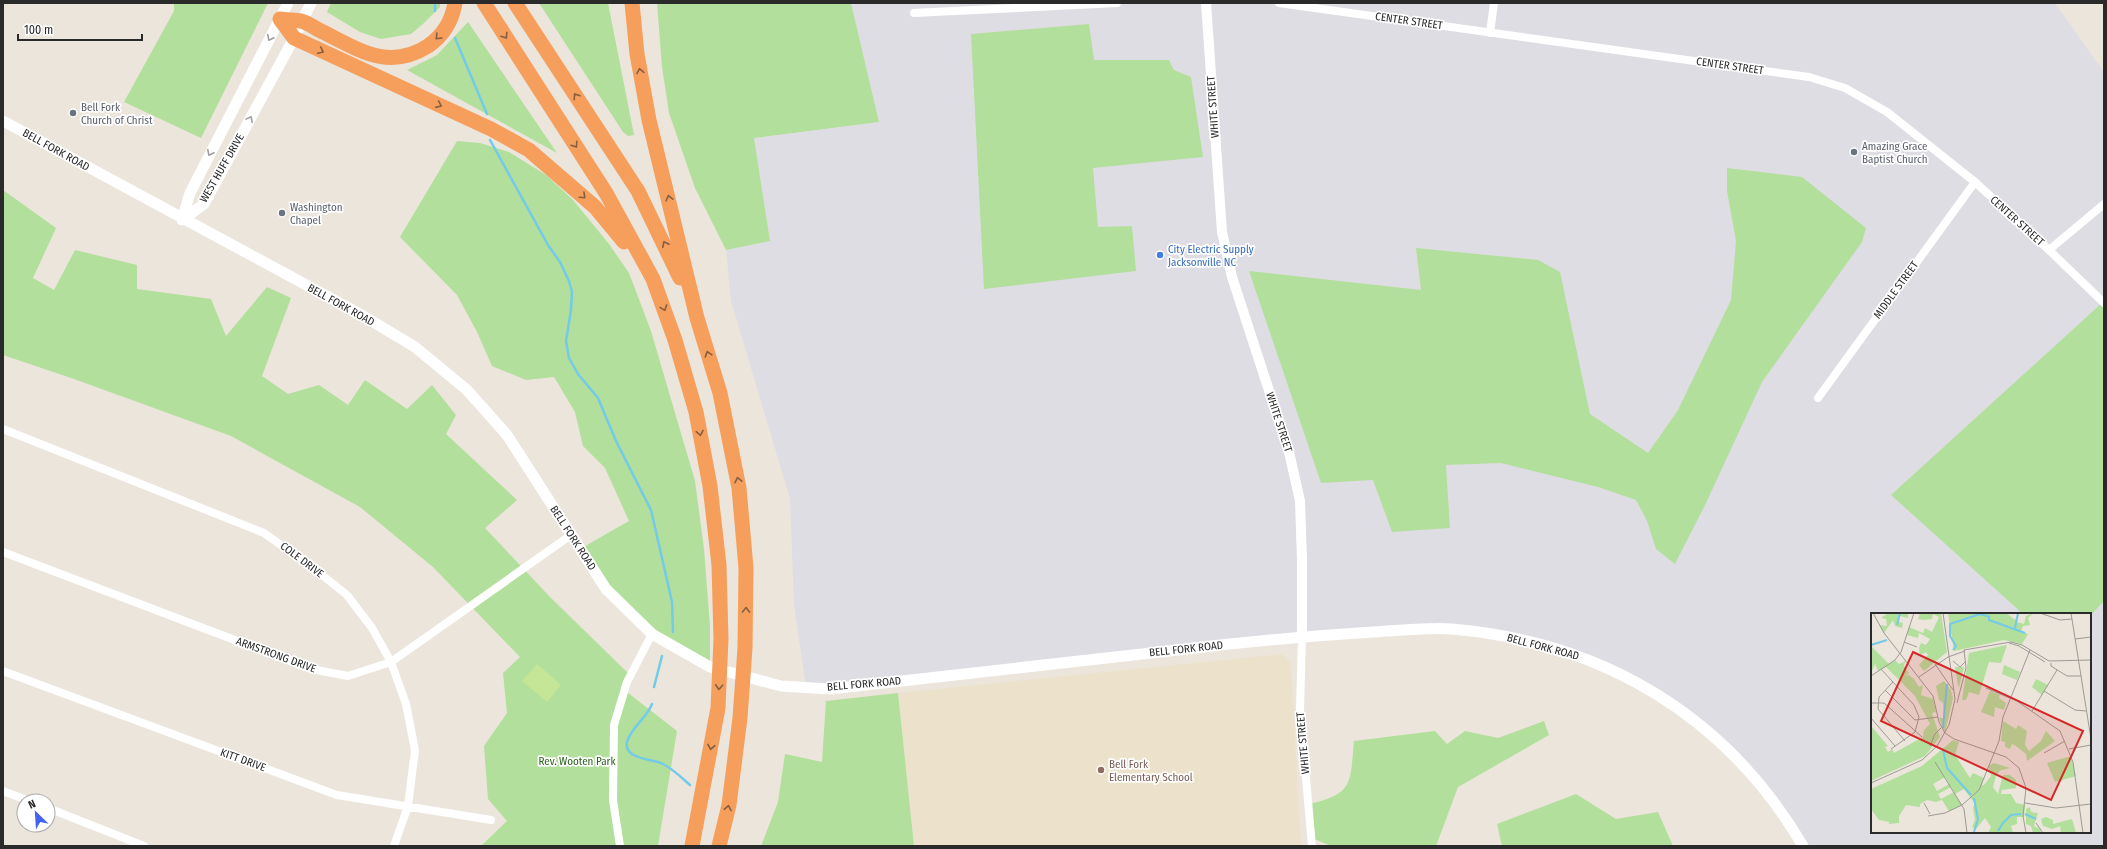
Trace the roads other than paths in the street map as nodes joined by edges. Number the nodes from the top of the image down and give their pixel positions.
1 (288, 3) edge
2 (311, 3) edge
3 (455, 3) edge
4 (484, 3) edge
5 (515, 3) edge
6 (632, 3) edge
7 (1117, 3) edge
8 (1206, 3) edge
9 (1279, 3) edge
10 (1494, 3) edge
11 (914, 13) dead end
12 (280, 19) junction
13 (302, 22) junction
14 (1490, 33) junction
15 (294, 38) junction
16 (3, 121) edge
17 (1975, 182) junction
18 (2104, 204) edge
19 (182, 220) junction
20 (2049, 250) junction
21 (653, 279) junction
22 (2104, 303) edge
23 (697, 318) junction
24 (1818, 398) dead end
25 (3, 429) edge
26 (570, 535) junction
27 (3, 552) edge
28 (652, 634) junction
29 (1302, 636) junction
30 (392, 662) junction
31 (3, 671) edge
32 (3, 791) edge
33 (16, 796) edge
34 (408, 806) junction
35 (56, 811) edge
36 (491, 820) dead end
37 (144, 846) edge
38 (394, 846) edge
39 (620, 846) edge
40 (692, 846) edge
41 (720, 846) edge
42 (1312, 846) edge
43 (1803, 846) edge

1 - 12 main road, WEST HUFF DRIVE
2 - 13 main road, WEST HUFF DRIVE
3 -> 13 highway
4 -> 21 highway
23 -> 5 highway
23 -> 6 highway
7 - 11 street
8 - 29 street, WHITE STREET
9 - 14 street, CENTER STREET
10 - 14 street
12 - 13 highway
12 - 15 highway
12 -> 19 main road, WEST HUFF DRIVE
13 - 15 main road, WEST HUFF DRIVE
14 - 17 street, CENTER STREET
19 -> 15 main road, WEST HUFF DRIVE
15 -> 21 highway
16 - 19 main road, BELL FORK ROAD
17 - 20 street, CENTER STREET
17 - 24 street, MIDDLE STREET
18 - 20 street
19 - 26 main road, BELL FORK ROAD
20 - 22 street, CENTER STREET
21 -> 40 highway
41 -> 23 highway
25 - 30 street, COLE DRIVE
26 - 28 main road, BELL FORK ROAD
26 - 30 street, ARMSTRONG DRIVE
27 - 30 street, ARMSTRONG DRIVE
28 - 29 main road, BELL FORK ROAD
28 - 39 street
29 - 42 street, WHITE STREET
29 - 43 main road, BELL FORK ROAD
30 - 34 street, COLE DRIVE
31 - 34 street, KITT DRIVE
32 - 33 street
34 - 36 street, KITT DRIVE
34 - 38 street, COLE DRIVE
35 - 37 street

